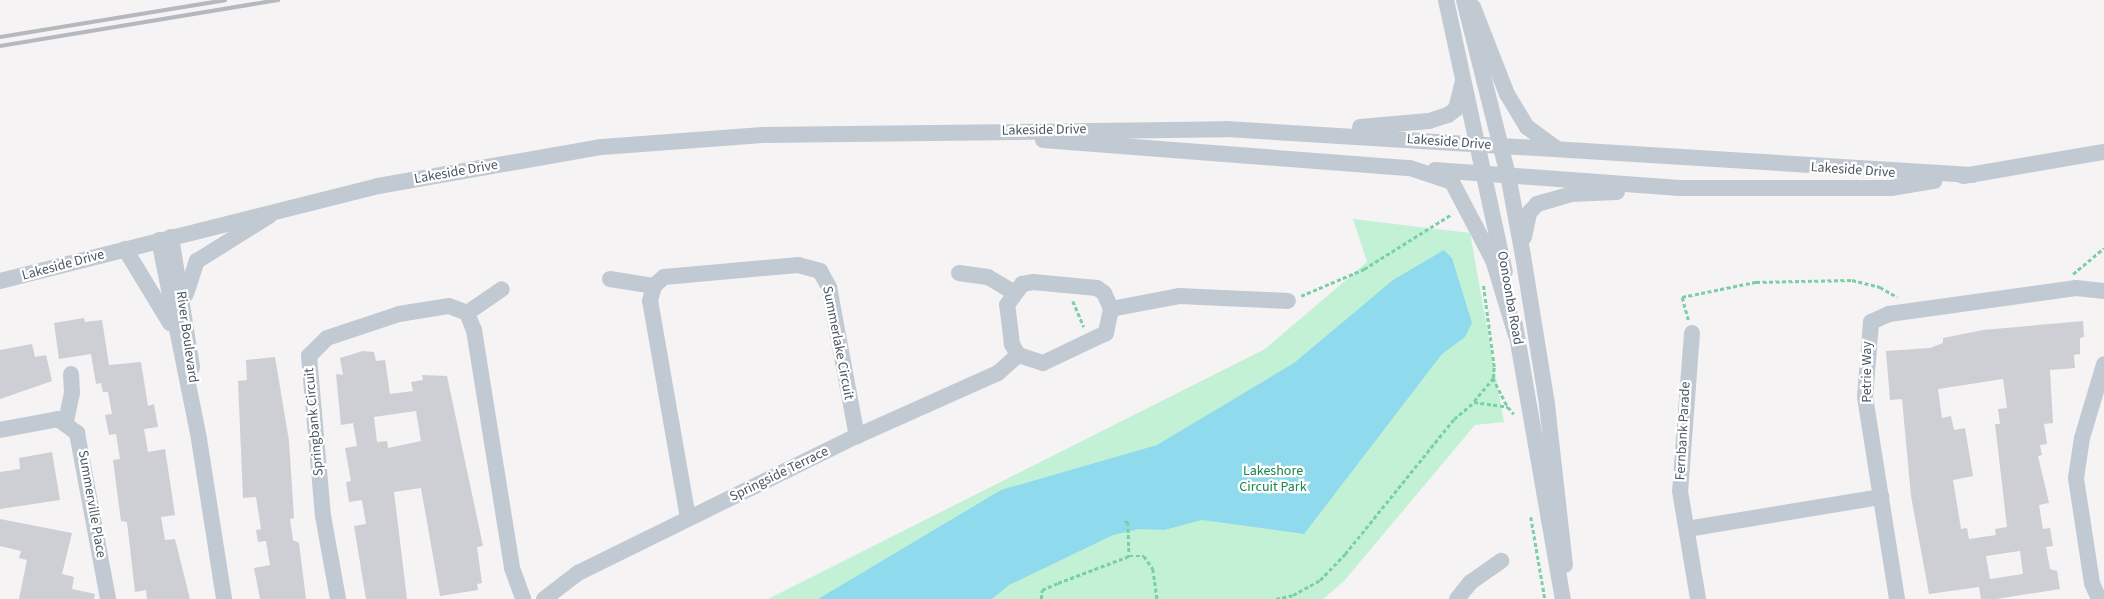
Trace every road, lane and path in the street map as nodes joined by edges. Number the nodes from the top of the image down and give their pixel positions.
1 (1446, 0) edge
2 (1464, 0) edge
3 (1470, 0) edge
4 (1464, 73) junction
5 (1311, 131) junction
6 (923, 132) junction
7 (1480, 144) junction
8 (1500, 145) junction
9 (1563, 151) junction
10 (2104, 152) edge
11 (1410, 168) junction
12 (1487, 173) junction
13 (1508, 175) junction
14 (1973, 175) junction
15 (1679, 188) junction
16 (284, 207) junction
17 (1460, 209) dead end
18 (165, 238) junction
19 (2104, 248) edge
20 (125, 249) junction
21 (1523, 256) junction
22 (959, 273) dead end
23 (1481, 276) dead end
24 (2063, 277) dead end
25 (610, 279) dead end
26 (0, 281) edge
27 (2074, 282) junction
28 (654, 286) junction
29 (1074, 286) junction
30 (502, 289) dead end
31 (2104, 291) edge
32 (1014, 292) junction
33 (1901, 299) dead end
34 (1288, 301) joint
35 (184, 308) junction
36 (1111, 309) junction
37 (467, 313) junction
38 (176, 332) junction
39 (1692, 333) joint
40 (1516, 336) junction
41 (1093, 341) junction
42 (1018, 355) junction
43 (2104, 364) edge
44 (71, 374) dead end
45 (1493, 378) junction
46 (1474, 402) junction
47 (1508, 406) junction
48 (1517, 417) dead end
49 (66, 421) junction
50 (0, 430) edge
51 (857, 436) junction
52 (199, 439) junction
53 (1881, 498) junction
54 (1530, 509) dead end
55 (688, 518) junction
56 (1124, 522) dead end
57 (1687, 529) junction
58 (1129, 556) junction
59 (1501, 561) dead end
60 (108, 599) edge
61 (224, 599) edge
62 (338, 599) edge
63 (523, 599) edge
64 (544, 599) edge
65 (1041, 599) edge
66 (1156, 599) edge
67 (1276, 599) edge
68 (1457, 599) edge
69 (1545, 599) edge
70 (1563, 599) edge
71 (1568, 599) edge
72 (1698, 599) edge
73 (1897, 599) edge
74 (2099, 599) edge

1 - 4 street, Oonoonba Road
2 - 8 street, Oonoonba Road
3 - 9 street
4 - 5 street
4 - 7 street, Oonoonba Road
5 - 6 street, Lakeside Drive
5 - 7 street, Lakeside Drive
6 - 11 street, Lakeside Drive
6 - 16 street, Lakeside Drive
7 - 8 street, Lakeside Drive
7 - 12 street, Oonoonba Road
8 - 9 street, Lakeside Drive
8 - 13 street, Oonoonba Road
9 - 14 street, Lakeside Drive
10 - 14 street, Lakeside Drive
11 - 12 street, Lakeside Drive
11 - 40 street, Lakeside Drive
12 - 13 street, Lakeside Drive
12 - 40 street, Oonoonba Road
13 - 15 street, Lakeside Drive
13 - 21 street, Oonoonba Road
14 - 15 street, Lakeside Drive
15 - 21 street
16 - 18 street, Lakeside Drive
16 - 35 street
17 - 34 path
18 - 20 street, Lakeside Drive
18 - 35 street, River Boulevard
18 - 38 street, River Boulevard
19 - 27 path
20 - 26 street, Lakeside Drive
20 - 38 street
21 - 71 street, Oonoonba Road
22 - 32 street
23 - 45 path
24 - 27 path
25 - 28 street
27 - 31 street, Petrie Way
27 - 53 street, Petrie Way
28 - 51 street, Summerlake Circuit
28 - 55 street
29 - 32 street
29 - 36 street
29 - 41 path
30 - 37 street
32 - 42 street
33 - 39 path
34 - 36 street
35 - 52 street, River Boulevard
36 - 41 street
37 - 62 street, Springbank Circuit
37 - 63 street
38 - 52 street, River Boulevard
39 - 57 street, Fernbank Parade
40 - 70 street, Oonoonba Road
41 - 42 street
42 - 51 street, Springside Terrace
43 - 74 street
44 - 49 street
45 - 46 path
45 - 47 path
46 - 47 path
46 - 67 path
47 - 48 path
49 - 50 street
49 - 60 street, Summerville Place
51 - 55 street, Springside Terrace
52 - 61 street, River Boulevard
53 - 57 street
53 - 73 street, Petrie Way
54 - 69 path
55 - 64 street, Springside Terrace
56 - 58 path
57 - 72 street, Fernbank Parade
58 - 65 path
58 - 66 path
59 - 68 street

